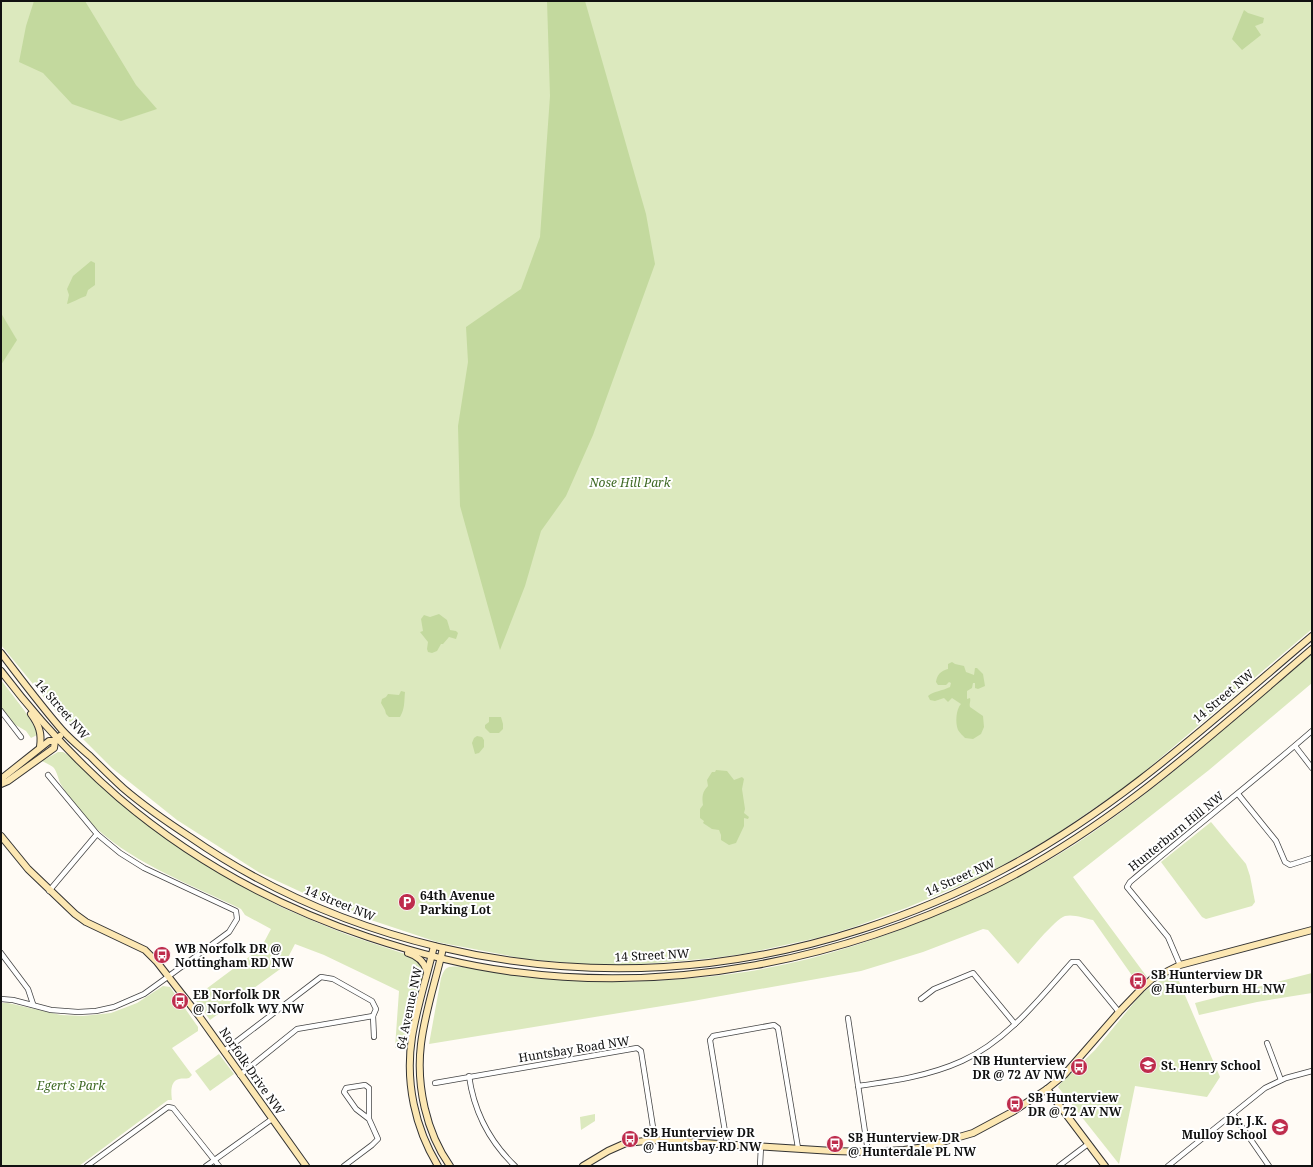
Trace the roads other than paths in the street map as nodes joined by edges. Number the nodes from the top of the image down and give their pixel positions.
1 (1312, 636) edge
2 (1312, 649) edge
3 (1, 653) edge
4 (1, 671) edge
5 (20, 696) junction
6 (1, 711) edge
7 (1312, 731) edge
8 (64, 732) junction
9 (21, 737) dead end
10 (56, 740) junction
11 (1295, 746) junction
12 (40, 747) junction
13 (1312, 768) edge
14 (48, 775) dead end
15 (1, 779) edge
16 (1, 784) edge
17 (1238, 794) junction
18 (97, 834) junction
19 (1, 836) edge
20 (1312, 858) edge
21 (50, 891) junction
22 (1312, 930) edge
23 (383, 942) junction
24 (434, 946) junction
25 (443, 948) junction
26 (1, 953) edge
27 (432, 956) junction
28 (441, 958) junction
29 (456, 962) junction
30 (1180, 965) junction
31 (427, 971) junction
32 (169, 976) junction
33 (434, 987) junction
34 (1, 999) edge
35 (920, 1000) dead end
36 (32, 1004) junction
37 (1119, 1012) junction
38 (373, 1016) junction
39 (848, 1018) dead end
40 (1015, 1024) junction
41 (374, 1037) dead end
42 (1267, 1043) dead end
43 (224, 1051) junction
44 (1312, 1071) edge
45 (240, 1075) junction
46 (469, 1076) junction
47 (1282, 1080) junction
48 (435, 1083) dead end
49 (858, 1086) junction
50 (1047, 1089) junction
51 (1233, 1114) junction
52 (272, 1118) junction
53 (369, 1119) junction
54 (655, 1140) junction
55 (727, 1144) junction
56 (1088, 1144) junction
57 (761, 1146) junction
58 (798, 1148) junction
59 (868, 1152) junction
60 (214, 1160) junction
61 (87, 1166) edge
62 (206, 1166) edge
63 (219, 1166) edge
64 (306, 1166) edge
65 (344, 1166) edge
66 (438, 1166) edge
67 (450, 1166) edge
68 (515, 1166) edge
69 (583, 1166) edge
70 (760, 1166) edge
71 (1059, 1166) edge
72 (1105, 1166) edge
73 (1168, 1166) edge
74 (1269, 1166) edge

1 - 25 main road, 14 Street NW
2 - 29 main road, 14 Street NW
3 - 8 main road, 14 Street NW
4 - 5 main road, 14 Street NW
5 - 10 main road, 14 Street NW
5 - 12 main road
6 - 9 street
7 - 11 street, Hunterburn Hill NW
8 - 10 main road
8 - 24 main road, 14 Street NW
10 - 12 main road
10 - 16 main road
10 - 23 main road, 14 Street NW
11 - 13 street
11 - 17 street, Hunterburn Hill NW
12 - 15 main road
14 - 18 street
17 - 20 street
17 - 30 street, Hunterburn Hill NW
18 - 21 street
18 - 32 street
19 - 21 main road, Norfolk Drive NW
21 - 32 main road, Norfolk Drive NW
22 - 30 main road
23 - 27 main road, 14 Street NW
23 - 31 main road
24 - 25 main road, 14 Street NW
24 - 27 main road, 64 Avenue NW
25 - 28 main road, 64 Avenue NW
26 - 36 street
27 - 28 main road, 14 Street NW
27 - 31 main road, 64 Avenue NW
28 - 29 main road, 14 Street NW
28 - 33 main road, 64 Avenue NW
29 - 33 main road
30 - 37 main road
31 - 66 main road, 64 Avenue NW
32 - 36 street
32 - 43 main road, Norfolk Drive NW
33 - 67 main road, 64 Avenue NW
34 - 36 street
35 - 40 street
37 - 40 street
37 - 50 main road
38 - 41 street
38 - 43 street
38 - 45 street
39 - 49 street
40 - 49 street
42 - 47 street
43 - 45 main road, Norfolk Drive NW
44 - 47 street
45 - 52 main road, Norfolk Drive NW
46 - 48 street, Huntsbay Road NW
46 - 54 street, Huntsbay Road NW
46 - 68 street
47 - 51 street
49 - 59 street
50 - 56 main road
50 - 59 main road
51 - 73 street
51 - 74 street
52 - 60 street
52 - 64 main road, Norfolk Drive NW
53 - 53 street
53 - 65 street
54 - 55 main road
54 - 69 main road
55 - 57 main road
55 - 58 street
56 - 71 street
56 - 72 main road
57 - 58 main road
57 - 70 street
58 - 59 main road
60 - 61 street
60 - 62 street
60 - 63 street

